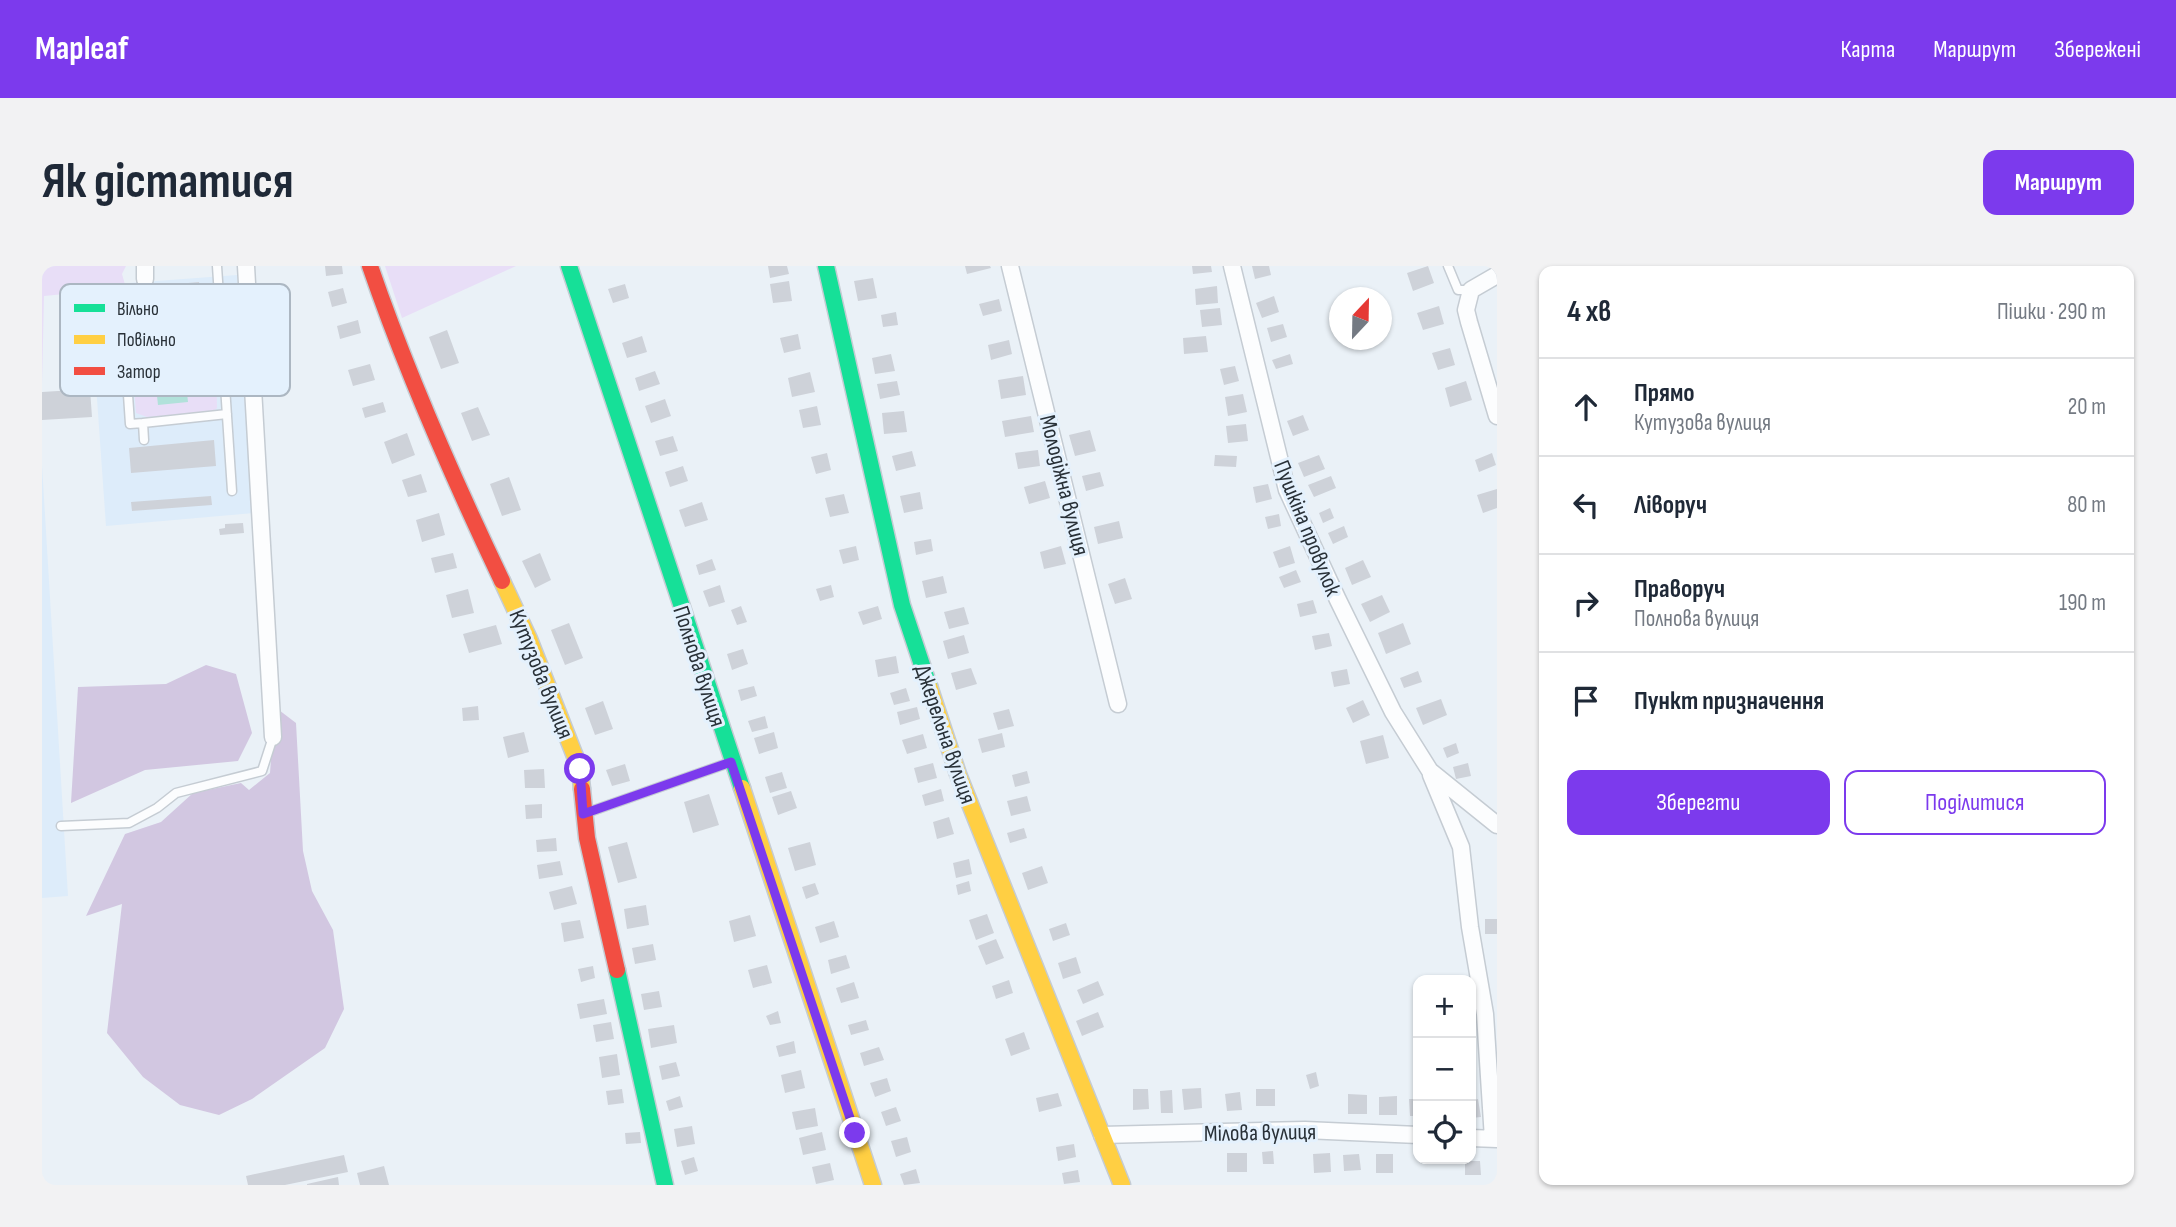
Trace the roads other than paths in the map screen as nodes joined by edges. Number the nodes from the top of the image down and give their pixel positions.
1 (217, 266) edge
2 (247, 266) edge
3 (370, 266) edge
4 (569, 266) edge
5 (826, 266) edge
6 (1010, 266) edge
7 (1232, 266) edge
8 (1448, 266) edge
9 (1497, 275) edge
10 (218, 284) edge
11 (248, 284) edge
12 (1471, 290) junction
13 (128, 396) edge
14 (226, 396) edge
15 (254, 396) edge
16 (227, 414) junction
17 (1497, 416) edge
18 (143, 423) junction
19 (145, 440) dead end
20 (232, 491) dead end
21 (1118, 704) dead end
22 (273, 737) joint
23 (731, 762) junction
24 (1430, 771) junction
25 (583, 814) junction
26 (1497, 825) edge
27 (61, 827) dead end
28 (1101, 1135) junction
29 (1413, 1135) edge
30 (1476, 1138) edge
31 (1496, 1140) edge
32 (665, 1185) edge
33 (873, 1185) edge
34 (1122, 1185) edge

1 - 10 lane
2 - 11 street
3 - 25 street, Кутузова вулиця
4 - 23 street, Полнова вулиця
5 - 28 street, Джерельна вулиця
6 - 21 street, Молодіжна вулиця
7 - 24 street, Пушкіна провулок
8 - 12 lane
9 - 12 street
12 - 17 street
13 - 18 lane
14 - 16 lane
15 - 22 street
16 - 18 lane
16 - 20 lane
18 - 19 lane
22 - 27 lane
23 - 25 lane
23 - 33 street, Полнова вулиця
24 - 26 street, Пушкіна провулок
24 - 31 street, Пушкіна провулок
25 - 32 street, Кутузова вулиця
28 - 29 street, Мілова вулиця
28 - 34 street, Джерельна вулиця
30 - 31 street

